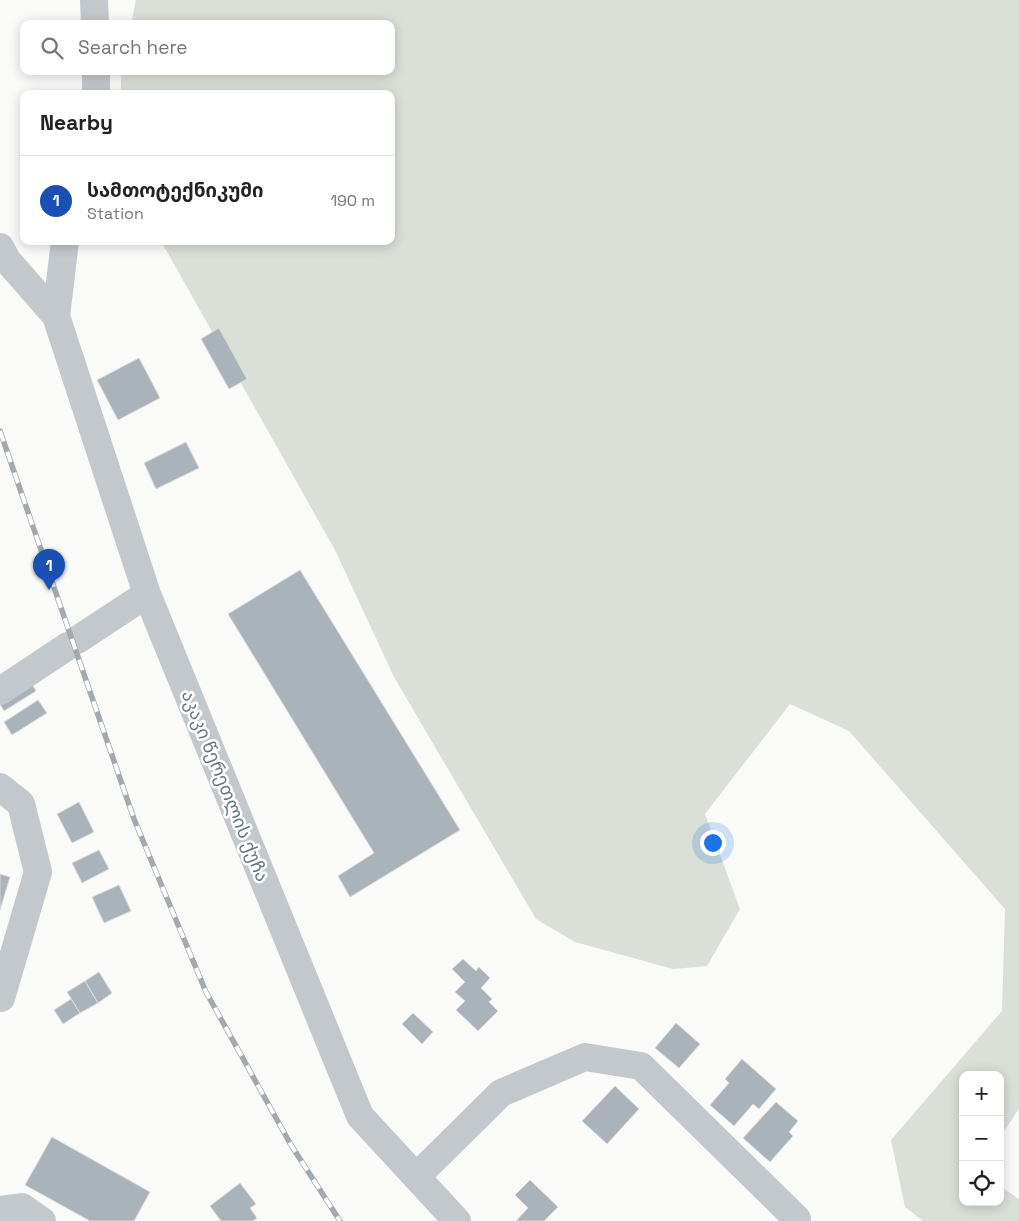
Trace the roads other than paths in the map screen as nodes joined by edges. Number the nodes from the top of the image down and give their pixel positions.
1 (94, 0) edge
2 (95, 20) edge
3 (96, 75) edge
4 (96, 90) edge
5 (65, 245) edge
6 (0, 247) edge
7 (56, 316) junction
8 (147, 594) junction
9 (0, 691) edge
10 (0, 787) edge
11 (1, 998) edge
12 (416, 1177) junction
13 (0, 1210) edge
14 (797, 1219) dead end
15 (42, 1221) edge
16 (457, 1221) edge

1 - 2 street
3 - 4 street
5 - 7 street
6 - 7 street
7 - 8 street, აკაკი წერეთლის ქუჩა
8 - 9 street
8 - 12 street, აკაკი წერეთლის ქუჩა
10 - 11 street
12 - 14 street
12 - 16 street, აკაკი წერეთლის ქუჩა
13 - 15 street

